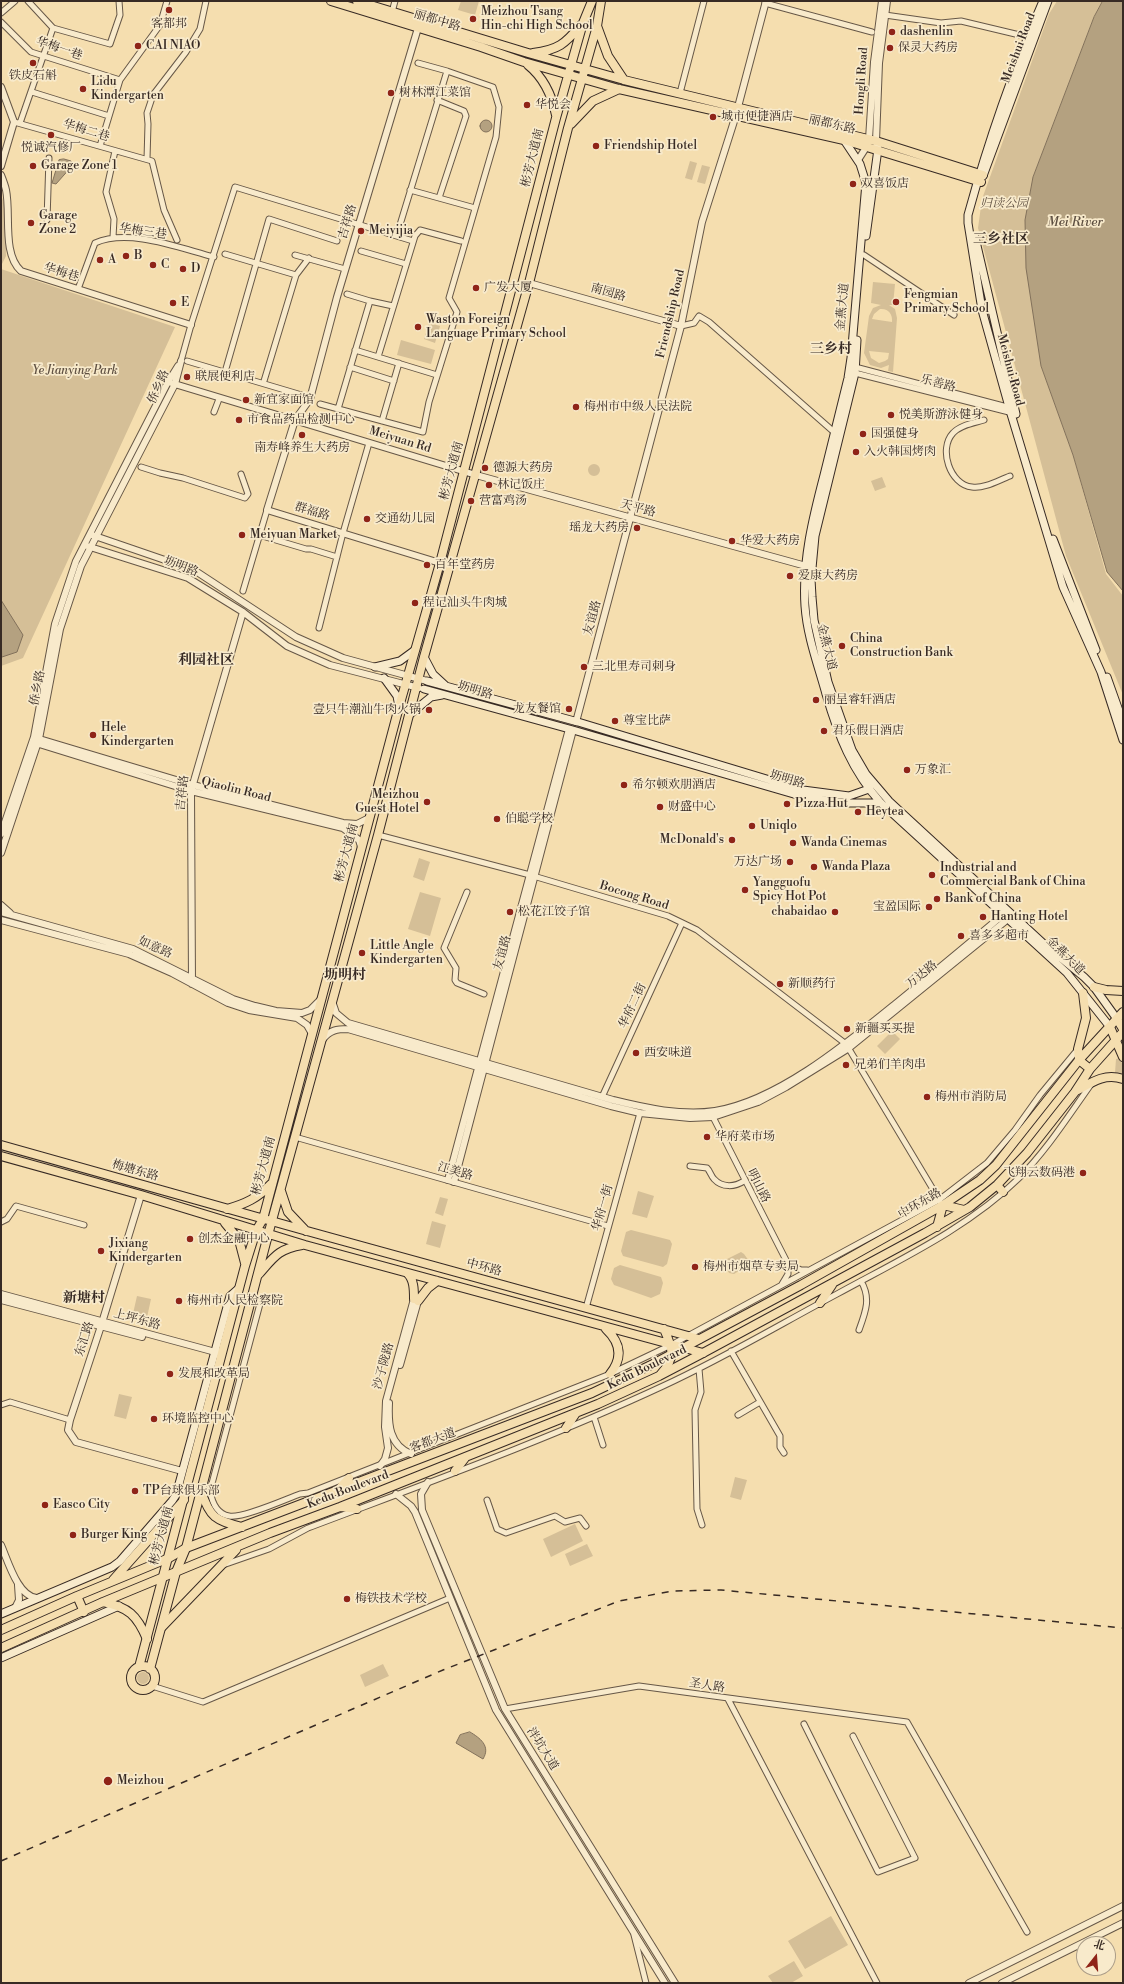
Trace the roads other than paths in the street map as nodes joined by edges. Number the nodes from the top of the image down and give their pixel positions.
1 (15, 1) edge
2 (28, 1) edge
3 (119, 1) edge
4 (167, 1) edge
5 (206, 1) edge
6 (331, 1) edge
7 (357, 1) edge
8 (395, 1) edge
9 (588, 1) edge
10 (592, 1) edge
11 (704, 1) edge
12 (882, 1) edge
13 (888, 1) edge
14 (1043, 1) edge
15 (1048, 1) edge
16 (766, 2) edge
17 (602, 3) edge
18 (392, 12) junction
19 (1, 13) edge
20 (589, 13) junction
21 (885, 15) junction
22 (1, 22) edge
23 (583, 23) junction
24 (597, 26) junction
25 (53, 28) junction
26 (418, 28) junction
27 (872, 32) dead end
28 (1028, 37) junction
29 (528, 53) junction
30 (43, 55) junction
31 (554, 60) junction
32 (524, 62) junction
33 (418, 63) dead end
34 (571, 65) junction
35 (584, 69) junction
36 (552, 70) junction
37 (447, 72) junction
38 (569, 75) junction
39 (582, 78) junction
40 (120, 80) junction
41 (624, 80) junction
42 (1, 87) edge
43 (619, 89) junction
44 (32, 92) junction
45 (680, 93) junction
46 (437, 100) junction
47 (737, 111) junction
48 (109, 116) junction
49 (556, 118) junction
50 (17, 122) junction
51 (568, 128) junction
52 (844, 140) junction
53 (870, 142) junction
54 (100, 146) junction
55 (878, 149) junction
56 (115, 150) junction
57 (49, 158) dead end
58 (149, 160) junction
59 (858, 160) junction
60 (1, 166) edge
61 (1, 175) edge
62 (865, 176) junction
63 (874, 176) junction
64 (980, 178) junction
65 (410, 190) junction
66 (439, 198) junction
67 (475, 208) junction
68 (47, 220) dead end
69 (358, 225) junction
70 (399, 228) dead end
71 (113, 237) junction
72 (177, 240) dead end
73 (337, 241) dead end
74 (413, 241) junction
75 (461, 241) dead end
76 (361, 251) dead end
77 (225, 254) dead end
78 (295, 254) dead end
79 (864, 256) junction
80 (214, 257) junction
81 (309, 258) junction
82 (256, 262) junction
83 (406, 264) junction
84 (345, 269) junction
85 (296, 275) junction
86 (529, 282) junction
87 (78, 289) junction
88 (347, 294) dead end
89 (370, 301) junction
90 (393, 306) junction
91 (954, 315) dead end
92 (191, 325) junction
93 (681, 326) junction
94 (355, 350) junction
95 (378, 357) junction
96 (184, 361) junction
97 (399, 363) junction
98 (350, 367) junction
99 (855, 370) junction
100 (225, 372) junction
101 (437, 375) junction
102 (264, 381) dead end
103 (394, 381) junction
104 (168, 382) junction
105 (175, 384) junction
106 (305, 396) dead end
107 (219, 399) dead end
108 (320, 404) dead end
109 (338, 409) junction
110 (1012, 410) junction
111 (214, 412) dead end
112 (295, 420) junction
113 (984, 420) dead end
114 (382, 421) junction
115 (834, 432) junction
116 (369, 443) junction
117 (141, 467) dead end
118 (465, 471) junction
119 (241, 474) dead end
120 (476, 475) junction
121 (1010, 476) dead end
122 (267, 510) junction
123 (631, 519) junction
124 (343, 533) junction
125 (89, 534) junction
126 (260, 535) junction
127 (96, 536) junction
128 (84, 545) junction
129 (90, 547) junction
130 (337, 557) junction
131 (440, 563) junction
132 (806, 566) junction
133 (243, 591) dead end
134 (243, 612) junction
135 (319, 628) dead end
136 (415, 650) junction
137 (424, 657) junction
138 (375, 667) junction
139 (384, 678) junction
140 (406, 680) junction
141 (427, 681) joint
142 (420, 685) junction
143 (446, 691) junction
144 (399, 707) junction
145 (409, 715) junction
146 (576, 722) junction
147 (1123, 722) edge
148 (571, 729) junction
149 (36, 740) junction
150 (1123, 740) edge
151 (192, 788) junction
152 (869, 789) junction
153 (881, 803) junction
154 (369, 818) junction
155 (343, 826) junction
156 (1, 834) edge
157 (378, 835) junction
158 (361, 847) junction
159 (1, 853) edge
160 (532, 876) junction
161 (467, 892) dead end
162 (1, 905) edge
163 (1, 912) edge
164 (13, 916) junction
165 (1006, 917) junction
166 (1, 921) edge
167 (682, 923) junction
168 (1084, 977) junction
169 (192, 981) junction
170 (1076, 984) junction
171 (1094, 987) junction
172 (1123, 991) edge
173 (1083, 993) junction
174 (484, 994) dead end
175 (320, 1000) junction
176 (332, 1001) junction
177 (1120, 1015) edge
178 (296, 1016) junction
179 (1110, 1027) junction
180 (1123, 1029) edge
181 (311, 1032) junction
182 (1123, 1032) edge
183 (1115, 1040) junction
184 (321, 1042) junction
185 (847, 1046) junction
186 (1078, 1048) junction
187 (1123, 1057) edge
188 (1079, 1060) junction
189 (482, 1066) junction
190 (1090, 1069) junction
191 (1095, 1080) junction
192 (1123, 1080) edge
193 (1075, 1092) junction
194 (602, 1097) junction
195 (640, 1113) junction
196 (713, 1117) junction
197 (295, 1136) junction
198 (1, 1145) edge
199 (1, 1156) edge
200 (690, 1166) dead end
201 (451, 1181) junction
202 (744, 1181) junction
203 (272, 1184) junction
204 (997, 1185) junction
205 (281, 1190) junction
206 (1003, 1192) junction
207 (141, 1195) junction
208 (941, 1203) junction
209 (226, 1209) junction
210 (964, 1210) junction
211 (263, 1219) junction
212 (222, 1221) junction
213 (1, 1222) edge
214 (272, 1222) junction
215 (84, 1225) dead end
216 (608, 1226) junction
217 (937, 1227) junction
218 (256, 1231) junction
219 (307, 1232) junction
220 (268, 1234) junction
221 (305, 1245) junction
222 (788, 1264) junction
223 (245, 1266) junction
224 (808, 1270) junction
225 (407, 1273) junction
226 (257, 1277) junction
227 (437, 1281) junction
228 (861, 1281) junction
229 (834, 1283) junction
230 (780, 1286) junction
231 (1, 1294) edge
232 (1, 1300) edge
233 (260, 1300) dead end
234 (416, 1300) junction
235 (820, 1303) junction
236 (586, 1308) junction
237 (748, 1313) junction
238 (102, 1324) junction
239 (756, 1325) junction
240 (605, 1328) junction
241 (664, 1329) junction
242 (860, 1330) dead end
243 (688, 1336) junction
244 (699, 1339) junction
245 (672, 1345) junction
246 (685, 1348) junction
247 (731, 1351) junction
248 (704, 1353) junction
249 (218, 1355) junction
250 (673, 1355) junction
251 (699, 1369) junction
252 (610, 1374) junction
253 (660, 1376) junction
254 (616, 1382) junction
255 (622, 1394) junction
256 (760, 1402) junction
257 (1, 1404) edge
258 (576, 1413) junction
259 (738, 1415) dead end
260 (594, 1417) junction
261 (70, 1420) junction
262 (566, 1428) junction
263 (390, 1439) junction
264 (604, 1445) dead end
265 (784, 1453) dead end
266 (411, 1454) junction
267 (466, 1457) junction
268 (380, 1466) junction
269 (182, 1471) junction
270 (455, 1471) junction
271 (349, 1478) junction
272 (428, 1482) junction
273 (201, 1491) junction
274 (338, 1491) junction
275 (396, 1494) junction
276 (184, 1500) junction
277 (487, 1500) dead end
278 (340, 1507) junction
279 (357, 1509) junction
280 (418, 1511) junction
281 (265, 1518) junction
282 (702, 1525) dead end
283 (586, 1526) dead end
284 (243, 1527) junction
285 (270, 1533) junction
286 (1, 1545) edge
287 (186, 1548) junction
288 (237, 1548) junction
289 (169, 1558) junction
290 (221, 1566) junction
291 (176, 1572) junction
292 (164, 1577) junction
293 (16, 1578) junction
294 (112, 1581) junction
295 (77, 1596) junction
296 (37, 1598) junction
297 (450, 1598) junction
298 (103, 1602) junction
299 (119, 1606) junction
300 (15, 1608) junction
301 (84, 1612) junction
302 (1, 1614) edge
303 (162, 1627) junction
304 (1, 1630) edge
305 (146, 1638) junction
306 (20, 1640) junction
307 (1, 1648) edge
308 (1, 1656) edge
309 (139, 1667) junction
310 (150, 1669) junction
311 (152, 1686) junction
312 (728, 1699) junction
313 (505, 1709) junction
314 (804, 1724) dead end
315 (853, 1736) dead end
316 (1123, 1906) edge
317 (1123, 1923) edge
318 (633, 1932) junction
319 (1027, 1932) dead end
320 (646, 1983) edge
321 (666, 1983) edge
322 (675, 1983) edge
323 (877, 1983) edge
324 (969, 1983) edge
325 (1002, 1983) edge

1 - 19 street
2 - 25 street
3 - 25 street
4 - 40 street
5 - 58 street
6 - 26 main road, 丽都中路
7 - 18 main road, 丽都中路
8 - 18 street
9 - 20 street
10 - 20 main road
11 - 45 street
12 - 53 street, Hongli Road
13 - 21 street, Hongli Road
14 - 28 main road, Meishui Road
15 - 64 main road, Meishui Road
16 - 27 street
16 - 47 street, Friendship Road
17 - 24 main road, 彬芳大道南
18 - 29 main road, 丽都中路
20 - 23 main road
21 - 28 street
21 - 53 street, Hongli Road
22 - 30 street, 华梅一巷
23 - 29 main road
23 - 34 main road, 彬芳大道南
24 - 35 main road, 彬芳大道南
24 - 41 main road
25 - 30 street
26 - 32 main road, 丽都中路
26 - 69 street, 吉祥路
28 - 64 main road, Meishui Road
29 - 31 main road, 丽都中路
30 - 40 street, 华梅一巷
30 - 44 street
31 - 34 main road, 丽都中路
31 - 36 main road
32 - 36 main road, 丽都中路
32 - 49 main road
33 - 37 street
34 - 35 main road, 丽都中路
34 - 38 main road, 彬芳大道南
35 - 39 main road, 彬芳大道南
35 - 41 main road, 丽都东路
36 - 38 main road, 丽都中路
37 - 46 street
37 - 67 street
38 - 39 main road, 丽都中路
38 - 49 main road, 彬芳大道南
39 - 43 main road, 丽都东路
39 - 51 main road, 彬芳大道南
40 - 48 street
41 - 45 main road, 丽都东路
42 - 50 street
43 - 47 main road, 丽都东路
43 - 51 main road
44 - 48 street
44 - 50 street
45 - 47 main road, 丽都东路
46 - 65 street
46 - 66 street
47 - 52 main road, 丽都东路
47 - 53 main road, 丽都东路
47 - 93 street, Friendship Road
48 - 54 street
49 - 118 main road, 彬芳大道南
50 - 54 street, 华梅二巷
50 - 60 street
51 - 86 main road, 彬芳大道南
52 - 53 main road, 丽都东路
52 - 59 main road, 金燕大道
53 - 55 main road, 丽都东路
53 - 59 street, Hongli Road
53 - 64 main road, 丽都东路
54 - 56 street, 华梅二巷
55 - 63 main road, 金燕大道
55 - 64 main road, 丽都东路
56 - 58 street, 华梅二巷
56 - 71 street
57 - 68 street
58 - 72 street
59 - 62 main road, 金燕大道
61 - 87 street, 华梅巷
62 - 63 main road
62 - 115 main road, 金燕大道
63 - 79 main road, 金燕大道
64 - 110 main road, Meishui Road
65 - 66 street
65 - 70 street
66 - 67 street
67 - 101 street
69 - 74 street
69 - 80 street
69 - 84 street, 吉祥路
71 - 80 street, 华梅三巷
71 - 87 street, 华梅三巷
73 - 82 street
74 - 75 street
74 - 83 street
76 - 83 street
77 - 82 street
78 - 81 street
79 - 91 street
79 - 99 main road, 金燕大道
80 - 92 street
81 - 84 street
81 - 85 street
82 - 85 street
82 - 100 street
83 - 90 street
84 - 112 street, 吉祥路
85 - 102 street
86 - 93 street, 南园路
86 - 120 main road, 彬芳大道南
87 - 92 street, 华梅巷
88 - 89 street
89 - 90 street
89 - 94 street
90 - 95 street
92 - 96 street
93 - 115 street
93 - 123 street, Friendship Road
94 - 95 street
94 - 98 street
95 - 97 street
96 - 100 street
96 - 104 street, 侨乡路
96 - 105 street, 侨乡路
97 - 101 street
97 - 103 street
98 - 103 street
98 - 109 street
99 - 110 street, 乐善路
99 - 168 main road, 金燕大道
100 - 106 street
101 - 114 street
103 - 114 street
104 - 105 street, Meiyuan Rd
104 - 125 street, 侨乡路
105 - 112 street, Meiyuan Rd
105 - 127 street, 侨乡路
107 - 111 street
108 - 109 street
109 - 114 street
110 - 147 main road, Meishui Road
110 - 150 main road, Meishui Road
112 - 116 street, Meiyuan Rd
112 - 122 street
113 - 121 street
115 - 132 main road, 金燕大道
116 - 118 street, Meiyuan Rd
116 - 124 street
117 - 119 street
118 - 120 street, 天平路
118 - 131 main road, 彬芳大道南
120 - 123 street, 天平路
120 - 137 main road, 彬芳大道南
122 - 124 street, 群福路
122 - 126 street
123 - 132 street, 天平路
123 - 146 street, 友谊路
124 - 130 street
124 - 131 street, 群福路
125 - 127 street, 坜明路
125 - 128 street, 侨乡路
126 - 130 street
126 - 133 street
127 - 129 street, 侨乡路
127 - 138 street, 坜明路
128 - 129 street, 坜明路
128 - 149 street, 侨乡路
129 - 134 street, 坜明路
129 - 149 street, 侨乡路
130 - 135 street
131 - 136 main road, 彬芳大道南
132 - 152 main road, 金燕大道
134 - 139 street, 坜明路
134 - 151 street, 吉祥路
136 - 138 main road
136 - 140 main road, 彬芳大道南
137 - 142 main road, 彬芳大道南
137 - 143 main road
138 - 140 street, 坜明路
139 - 140 street, 坜明路
139 - 144 main road
140 - 142 street, 坜明路
140 - 144 main road, 彬芳大道南
141 - 142 street, 坜明路
141 - 143 main road, 坜明路
142 - 143 main road, 坜明路
142 - 145 main road, 彬芳大道南
143 - 145 main road
143 - 146 main road, 坜明路
143 - 148 main road, 坜明路
144 - 154 main road, 彬芳大道南
145 - 157 main road, 彬芳大道南
146 - 152 main road, 坜明路
148 - 153 main road, 坜明路
148 - 160 street, 友谊路
149 - 151 street, Qiaolin Road
149 - 156 street, 侨乡路
149 - 159 street, 侨乡路
151 - 155 street, Qiaolin Road
151 - 169 street, 吉祥路
152 - 153 main road, 金燕大道
153 - 165 main road, 金燕大道
154 - 155 street
154 - 158 main road, 彬芳大道南
155 - 158 street
157 - 160 street, Bocong Road
157 - 176 main road, 彬芳大道南
158 - 175 main road, 彬芳大道南
160 - 167 street, Bocong Road
160 - 189 street, 友谊路
161 - 174 street
162 - 164 street
163 - 164 street, 如意路
164 - 169 street, 如意路
165 - 170 main road, 金燕大道
165 - 185 street, 万达路
166 - 169 street, 如意路
167 - 185 street, Bocong Road
167 - 194 street, 华府二街
168 - 170 main road
168 - 171 main road, 金燕大道
169 - 178 street, 如意路
170 - 173 main road, 金燕大道
171 - 172 main road
171 - 177 main road, 金燕大道
173 - 179 main road, 金燕大道
173 - 186 main road
175 - 178 street
175 - 181 main road, 彬芳大道南
176 - 184 main road, 彬芳大道南
176 - 189 street
177 - 179 main road, 中环东路
177 - 180 main road, 金燕大道
178 - 181 street
179 - 183 main road, 金燕大道
179 - 188 main road, 中环东路
181 - 203 main road, 彬芳大道南
182 - 183 main road
183 - 187 main road, 金燕大道
183 - 190 main road
184 - 189 street
184 - 197 main road, 彬芳大道南
185 - 194 street
185 - 196 street
185 - 208 street
186 - 188 main road
186 - 208 street
188 - 190 main road
188 - 208 main road, 中环东路
189 - 194 street
189 - 195 street
189 - 201 street, 友谊路
190 - 193 main road
191 - 192 main road
191 - 193 main road
191 - 206 street
193 - 204 main road
195 - 196 street
195 - 216 street, 华府一街
196 - 202 street, 明山路
197 - 201 street, 江美路
197 - 205 main road, 彬芳大道南
198 - 209 main road, 梅塘东路
199 - 207 main road, 梅塘东路
200 - 202 street
201 - 216 street, 江美路
202 - 222 street, 明山路
203 - 209 main road
203 - 211 main road, 彬芳大道南
204 - 206 main road
204 - 210 main road
205 - 214 main road, 彬芳大道南
205 - 219 main road
206 - 228 street
207 - 212 main road, 梅塘东路
207 - 238 street, 东汇路
208 - 210 main road
208 - 217 main road
208 - 224 street
208 - 237 main road, 中环东路
209 - 211 main road, 梅塘东路
210 - 217 main road
211 - 214 main road, 中环路
211 - 218 main road, 彬芳大道南
212 - 218 main road, 梅塘东路
212 - 223 main road
213 - 215 street
214 - 219 main road, 中环路
214 - 220 main road, 彬芳大道南
216 - 236 street, 华府一街
217 - 229 main road
218 - 220 main road
218 - 223 main road, 彬芳大道南
219 - 236 main road, 中环路
220 - 221 main road
220 - 226 main road, 彬芳大道南
221 - 225 main road
221 - 226 main road
222 - 224 street
222 - 230 street
223 - 249 main road, 彬芳大道南
224 - 230 street
225 - 227 main road
225 - 234 main road
226 - 273 main road, 彬芳大道南
227 - 234 main road
227 - 240 main road
228 - 235 street
228 - 242 street
229 - 235 main road
229 - 239 main road
230 - 243 street
231 - 238 street, 上坪东路
232 - 238 street, 上坪东路
233 - 271 street
234 - 263 street, 沙子陇路
235 - 247 street
236 - 241 main road, 中环路
237 - 239 main road
237 - 244 main road, 中环东路
238 - 249 street, 上坪东路
238 - 261 street, 东汇路
239 - 248 main road
240 - 245 main road
240 - 252 main road
241 - 243 main road, 中环路
241 - 245 main road
243 - 244 main road, 中环路
243 - 245 street
244 - 246 main road, 中环东路
245 - 246 main road
245 - 250 main road
245 - 252 street
246 - 248 main road
246 - 250 main road, 客都大道
247 - 251 street
247 - 256 street
248 - 253 main road, Kedu Boulevard
249 - 269 main road
249 - 276 main road, 彬芳大道南
250 - 253 main road
250 - 254 main road, 客都大道
251 - 260 street
251 - 282 street
252 - 266 street
253 - 255 main road, Kedu Boulevard
254 - 255 main road
254 - 274 main road, 客都大道
255 - 258 main road, Kedu Boulevard
256 - 259 street
256 - 265 street
257 - 261 street
258 - 262 main road
258 - 267 main road, Kedu Boulevard
260 - 262 street
260 - 264 street
261 - 269 street
262 - 270 street
263 - 266 street
263 - 268 street, 沙子陇路
266 - 268 street
267 - 270 main road
267 - 278 main road, Kedu Boulevard
268 - 271 street
269 - 296 main road
270 - 272 street
271 - 274 main road
272 - 275 street
272 - 280 street
273 - 284 main road
273 - 287 main road, 彬芳大道南
274 - 281 main road, 客都大道
275 - 279 street
275 - 280 street
276 - 289 main road, 彬芳大道南
276 - 294 main road
277 - 283 street
278 - 279 main road
278 - 285 main road, Kedu Boulevard
279 - 290 street
280 - 297 street, 泮坑大道
280 - 313 street, 泮坑大道
281 - 284 main road, 客都大道
281 - 285 main road
284 - 287 main road, 客都大道
285 - 288 main road, Kedu Boulevard
286 - 293 street
287 - 289 main road
287 - 291 main road, 彬芳大道南
288 - 290 main road
288 - 291 main road, Kedu Boulevard
289 - 292 main road, 彬芳大道南
289 - 294 main road
290 - 303 main road
291 - 292 main road, Kedu Boulevard
291 - 303 main road, 彬芳大道南
292 - 298 main road, Kedu Boulevard
292 - 305 main road, 彬芳大道南
293 - 296 street
293 - 300 street
294 - 295 main road
295 - 301 main road
295 - 304 main road
296 - 300 main road
297 - 311 street
297 - 318 street, 泮坑大道
298 - 299 main road
298 - 301 main road, Kedu Boulevard
299 - 305 main road
299 - 308 main road
300 - 302 main road
301 - 306 main road, Kedu Boulevard
303 - 310 main road, 彬芳大道南
305 - 309 main road, 彬芳大道南
306 - 307 main road, Kedu Boulevard
306 - 308 main road
309 - 310 main road
309 - 311 main road
310 - 311 main road
312 - 313 street, 圣人路
312 - 319 street, 圣人路
312 - 323 street
313 - 322 street, 泮坑大道
314 - 315 street
316 - 324 street
317 - 325 street
318 - 320 street
318 - 321 street, 泮坑大道

